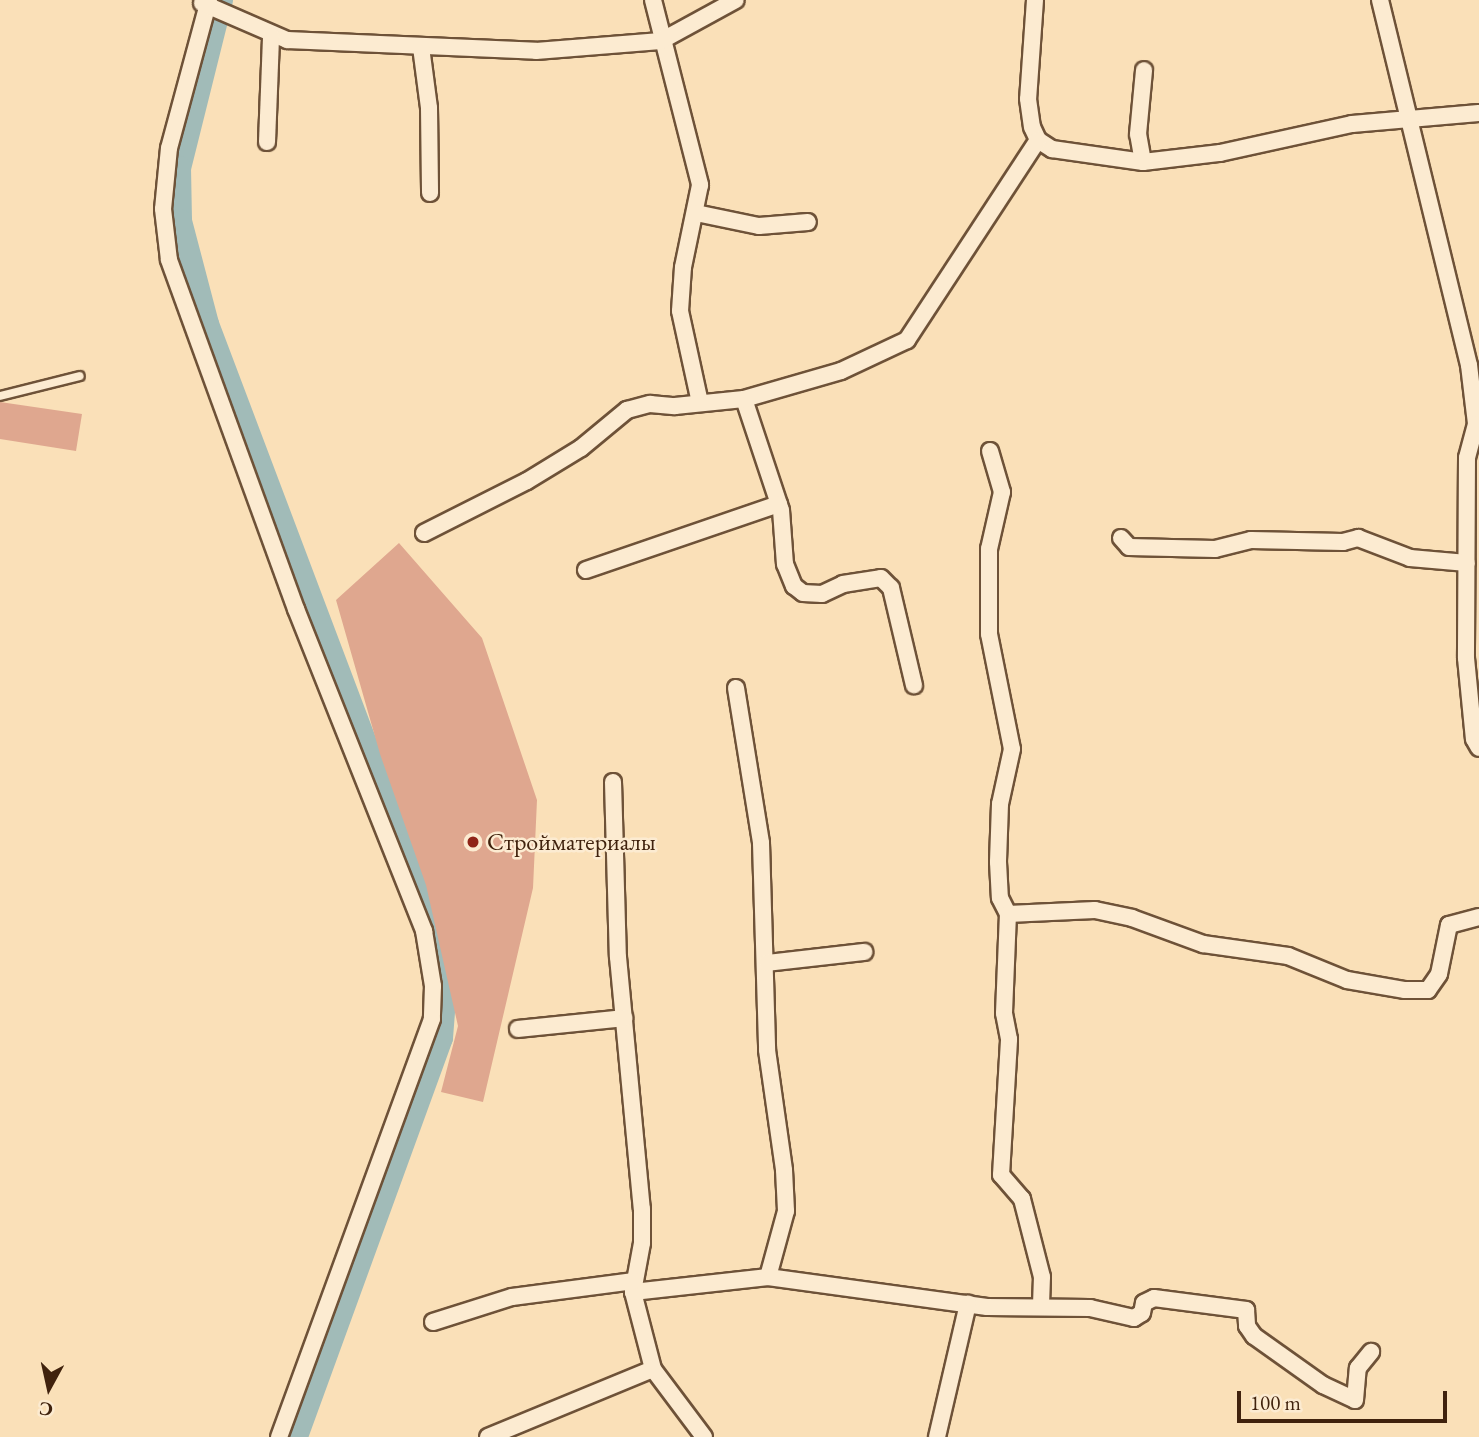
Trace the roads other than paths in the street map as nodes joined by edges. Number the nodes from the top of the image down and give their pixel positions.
1 (653, 0) edge
2 (736, 0) edge
3 (1035, 0) edge
4 (1380, 0) edge
5 (205, 3) edge
6 (271, 36) junction
7 (661, 40) junction
8 (421, 47) junction
9 (1144, 69) dead end
10 (1479, 113) edge
11 (1408, 120) junction
12 (1038, 140) junction
13 (267, 142) dead end
14 (1143, 162) junction
15 (430, 193) dead end
16 (696, 213) junction
17 (808, 222) dead end
18 (1474, 362) edge
19 (80, 376) dead end
20 (0, 396) edge
21 (744, 398) junction
22 (1476, 400) edge
23 (699, 403) junction
24 (990, 451) dead end
25 (779, 504) junction
26 (424, 533) dead end
27 (1121, 538) dead end
28 (1467, 563) junction
29 (586, 570) dead end
30 (914, 685) dead end
31 (736, 688) dead end
32 (1479, 748) edge
33 (613, 782) dead end
34 (1009, 914) junction
35 (1479, 917) edge
36 (864, 951) dead end
37 (767, 963) junction
38 (624, 1018) junction
39 (518, 1029) dead end
40 (768, 1277) junction
41 (633, 1286) junction
42 (968, 1304) junction
43 (1041, 1305) junction
44 (433, 1322) dead end
45 (1371, 1352) dead end
46 (653, 1369) junction
47 (279, 1437) edge
48 (488, 1437) edge
49 (704, 1437) edge
50 (937, 1437) edge

1 - 7 street
2 - 7 street
3 - 12 street
4 - 11 street
5 - 6 street
5 - 47 street
6 - 8 street
6 - 13 street
7 - 8 street
7 - 16 street
8 - 15 street
9 - 14 street
10 - 11 street
11 - 14 street
11 - 18 street
12 - 14 street
12 - 21 street
16 - 17 street
16 - 23 street
18 - 22 street
19 - 20 lane
21 - 23 street
21 - 25 street
22 - 28 street
23 - 26 street
24 - 34 street
25 - 29 street
25 - 30 street
27 - 28 street
28 - 32 street
31 - 37 street
33 - 38 street
34 - 35 street
34 - 43 street
36 - 37 street
37 - 40 street
38 - 39 street
38 - 41 street
40 - 41 street
40 - 42 street
41 - 44 street
41 - 46 street
42 - 43 street
42 - 50 street
43 - 45 street
46 - 48 street
46 - 49 street

